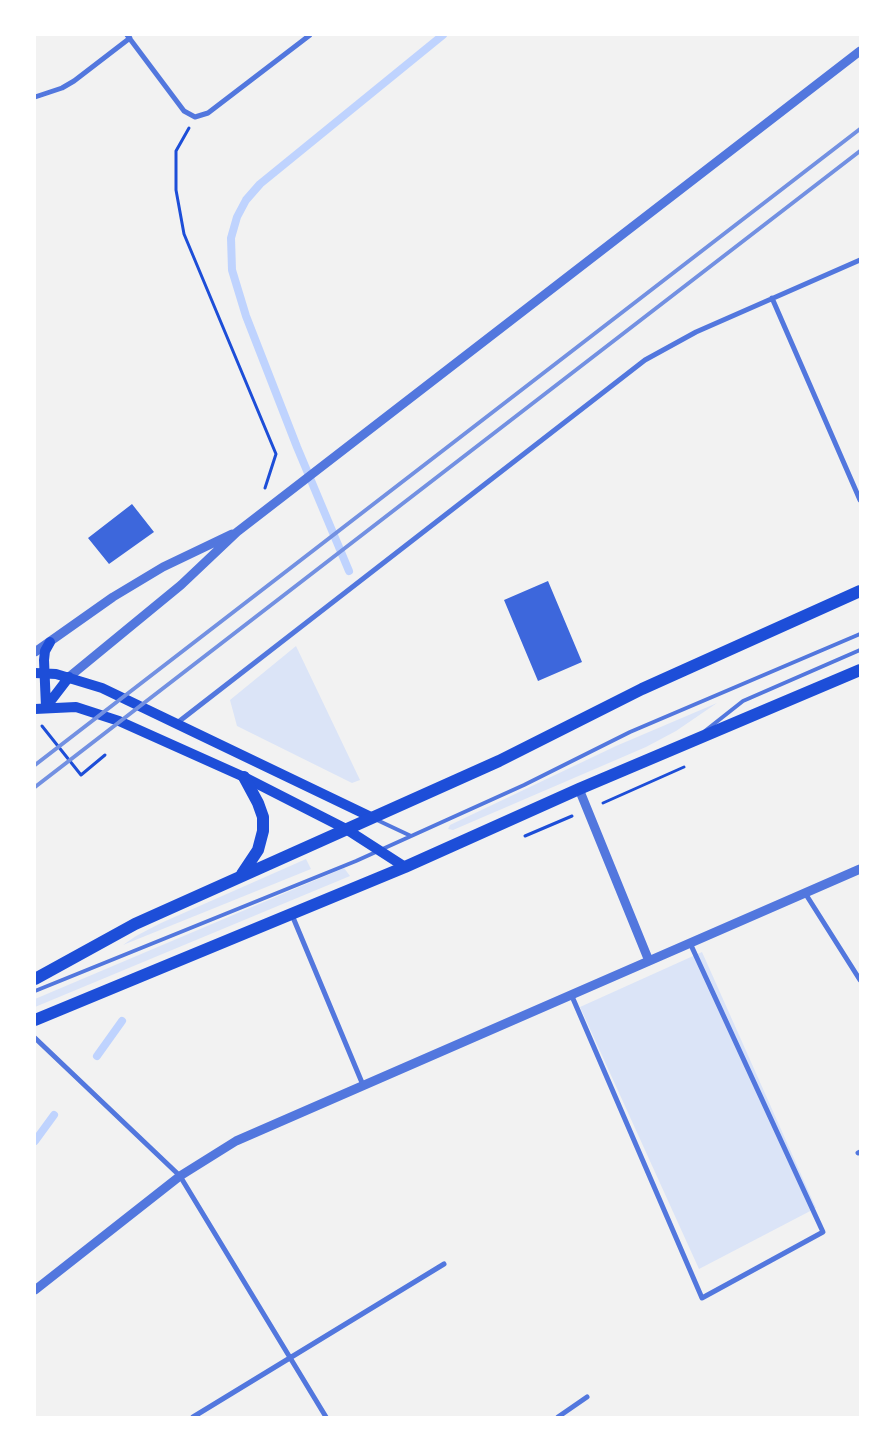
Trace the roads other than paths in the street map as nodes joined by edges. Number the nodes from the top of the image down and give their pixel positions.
1 (310, 35) edge
2 (129, 37) edge
3 (860, 50) edge
4 (35, 97) edge
5 (860, 260) edge
6 (772, 298) junction
7 (860, 500) edge
8 (237, 532) junction
9 (860, 591) edge
10 (860, 634) edge
11 (50, 642) junction
12 (860, 650) edge
13 (35, 652) edge
14 (860, 670) edge
15 (40, 673) edge
16 (69, 676) junction
17 (46, 707) junction
18 (35, 709) edge
19 (175, 724) junction
20 (694, 741) junction
21 (244, 777) junction
22 (579, 789) junction
23 (371, 817) junction
24 (346, 829) junction
25 (411, 836) junction
26 (378, 852) junction
27 (405, 867) junction
28 (860, 869) edge
29 (242, 874) junction
30 (805, 893) junction
31 (291, 914) junction
32 (690, 943) junction
33 (649, 961) junction
34 (35, 980) edge
35 (860, 980) edge
36 (35, 991) edge
37 (571, 994) junction
38 (35, 1020) edge
39 (35, 1038) edge
40 (363, 1085) junction
41 (180, 1176) junction
42 (444, 1264) dead end
43 (35, 1290) edge
44 (290, 1358) junction
45 (587, 1397) dead end
46 (193, 1417) edge
47 (326, 1417) edge
48 (558, 1417) edge

1 - 2 street
2 - 4 street
3 - 8 street
5 - 6 street
6 - 7 street
6 - 19 street
8 - 11 street
8 - 16 street
9 - 23 main road
10 - 25 lane
11 - 13 street
11 - 15 main road
12 - 20 lane
14 - 20 main road
15 - 16 main road
15 - 17 main road
16 - 17 main road
16 - 19 main road
17 - 18 main road
17 - 21 main road
19 - 23 main road
20 - 22 main road
21 - 24 main road
21 - 29 main road
22 - 27 main road
22 - 33 street
23 - 24 main road
23 - 25 lane
24 - 26 main road
24 - 29 main road
25 - 26 lane
26 - 27 main road
26 - 36 lane
27 - 31 main road
28 - 30 street
29 - 34 main road
30 - 32 street
30 - 35 street
31 - 38 main road
31 - 40 street
32 - 33 street
32 - 37 street
33 - 37 street
37 - 40 street
39 - 41 street
40 - 41 street
41 - 43 street
41 - 44 street
42 - 44 street
44 - 46 street
44 - 47 street
45 - 48 street

